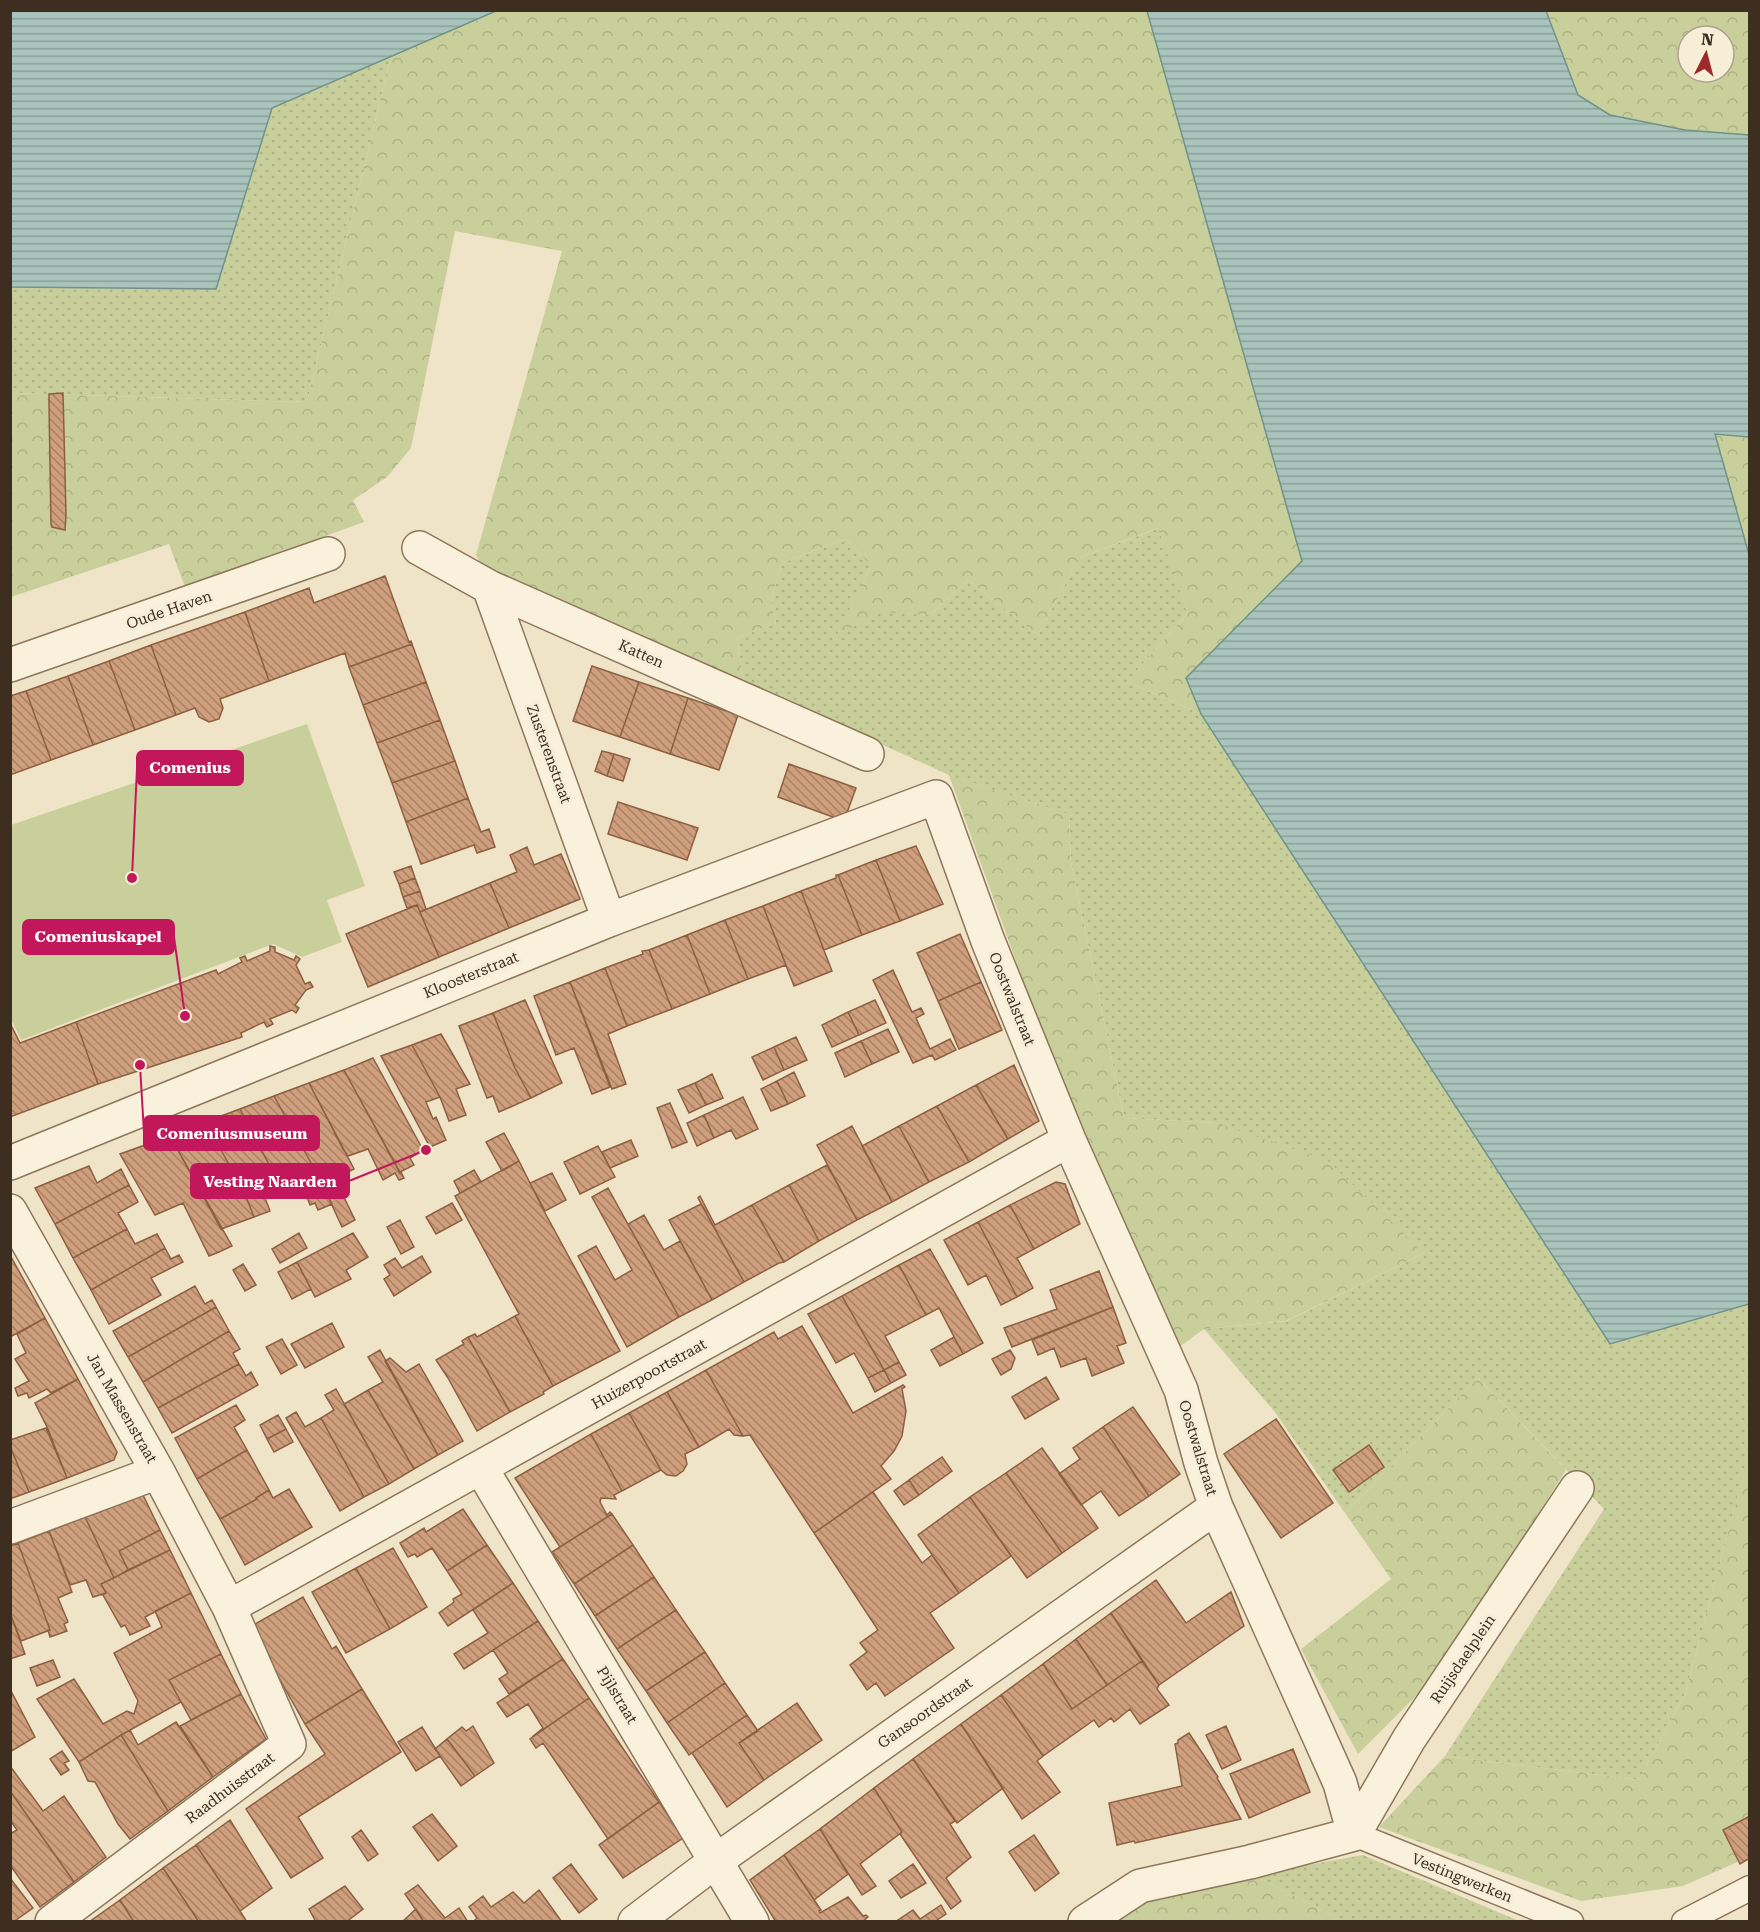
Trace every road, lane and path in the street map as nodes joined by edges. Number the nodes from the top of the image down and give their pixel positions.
1 (419, 548) dead end
2 (328, 554) dead end
3 (489, 587) junction
4 (10, 665) edge
5 (867, 754) dead end
6 (936, 797) joint
7 (609, 920) junction
8 (1069, 1140) junction
9 (10, 1163) edge
10 (10, 1211) edge
11 (481, 1468) junction
12 (158, 1472) junction
13 (1577, 1488) dead end
14 (1216, 1507) junction
15 (10, 1527) edge
16 (229, 1607) junction
17 (1354, 1834) junction
18 (717, 1860) junction
19 (1749, 1888) edge
20 (52, 1922) edge
21 (635, 1922) edge
22 (752, 1922) edge
23 (1085, 1922) edge
24 (1571, 1922) edge
25 (1684, 1922) edge

1 - 3 street, Katten
2 - 4 street, Oude Haven
3 - 5 street, Katten
3 - 7 street, Zusterenstraat
6 - 7 street, Kloosterstraat
6 - 8 street, Oostwalstraat
7 - 9 street, Kloosterstraat
8 - 11 street, Huizerpoortstraat
8 - 14 street, Oostwalstraat
10 - 12 street, Jan Massenstraat
11 - 16 street, Huizerpoortstraat
11 - 18 street, Pijlstraat
12 - 15 street
12 - 16 street, Jan Massenstraat
13 - 17 street, Ruijsdaelplein
14 - 17 street, Oostwalstraat
14 - 18 street, Gansoordstraat
16 - 20 street, Raadhuisstraat
17 - 23 street
17 - 24 lane, Vestingwerken
18 - 21 street, Gansoordstraat
18 - 22 street, Pijlstraat
19 - 25 lane

